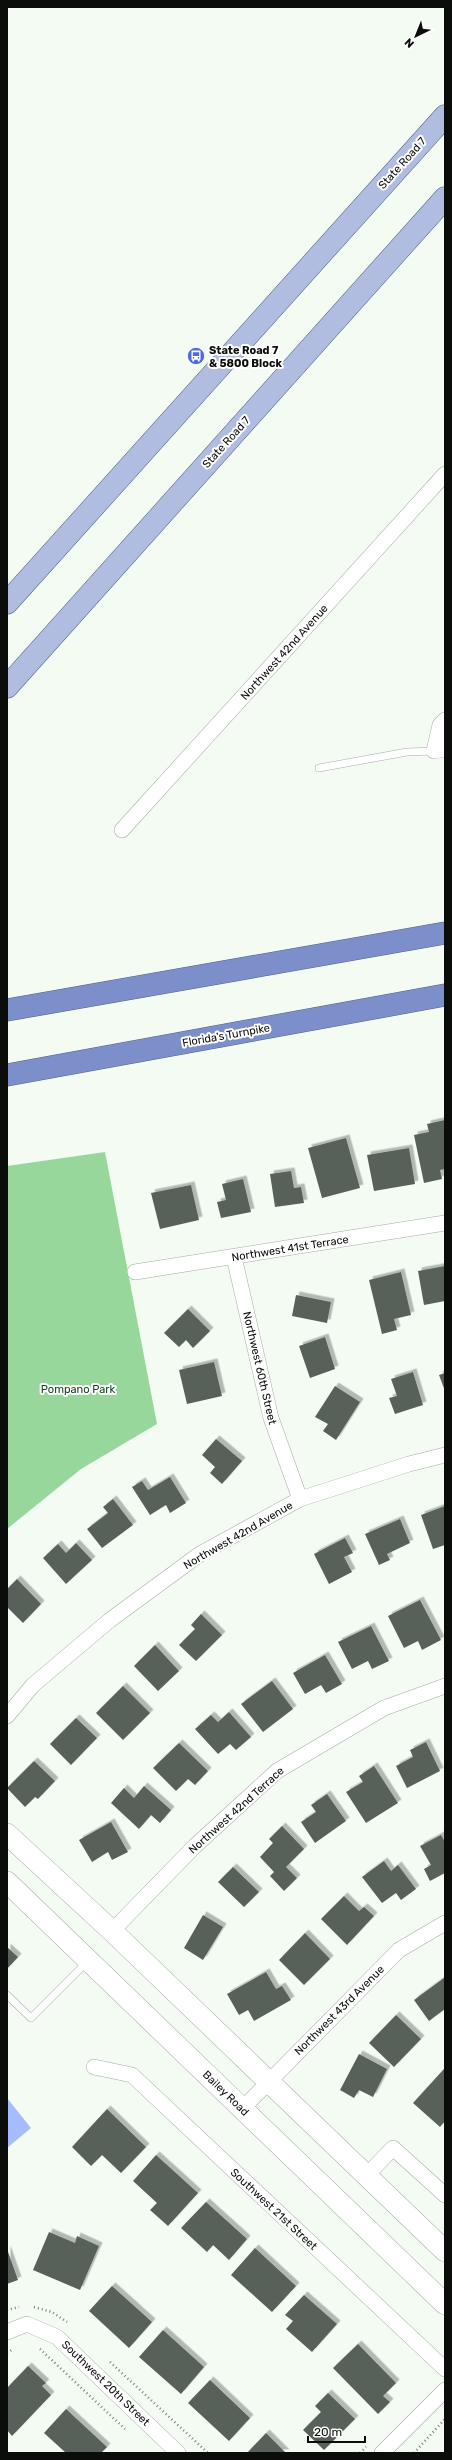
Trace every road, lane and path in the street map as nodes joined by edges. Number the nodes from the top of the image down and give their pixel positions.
1 (445, 116) edge
2 (445, 198) edge
3 (445, 474) edge
4 (7, 603) edge
5 (7, 687) edge
6 (445, 720) edge
7 (440, 750) edge
8 (319, 768) dead end
9 (122, 830) dead end
10 (445, 933) edge
11 (445, 995) edge
12 (7, 1010) edge
13 (7, 1075) edge
14 (445, 1223) edge
15 (234, 1258) junction
16 (134, 1272) dead end
17 (445, 1455) edge
18 (300, 1499) junction
19 (445, 1686) edge
20 (7, 1716) edge
21 (7, 1834) edge
22 (7, 1882) edge
23 (445, 1923) edge
24 (112, 1931) junction
25 (89, 1960) junction
26 (7, 1995) edge
27 (94, 2067) dead end
28 (269, 2081) junction
29 (242, 2108) junction
30 (367, 2175) junction
31 (445, 2195) edge
32 (445, 2251) edge
33 (445, 2304) edge
34 (7, 2332) edge
35 (15, 2346) dead end
36 (33, 2346) dead end
37 (7, 2354) edge
38 (445, 2369) edge
39 (445, 2390) edge
40 (445, 2419) edge
41 (129, 2432) dead end
42 (178, 2453) edge
43 (382, 2453) edge
44 (414, 2453) edge

1 - 4 main road, State Road 7
2 - 5 main road, State Road 7
3 - 9 street, Northwest 42nd Avenue
6 - 7 street
7 - 8 lane
10 - 12 highway
11 - 13 highway, Florida's Turnpike
14 - 15 street, Northwest 41st Terrace
15 - 16 street, Northwest 41st Terrace
15 - 18 street, Northwest 60th Street
17 - 18 street, Northwest 42nd Avenue
18 - 20 street, Northwest 42nd Avenue
19 - 24 street, Northwest 42nd Terrace
21 - 24 street
22 - 25 street, Bailey Road
23 - 28 street, Northwest 43rd Avenue
24 - 28 street
25 - 26 lane
25 - 29 street, Bailey Road
27 - 38 street, Southwest 21st Street
28 - 29 street, Northwest 43rd Avenue
28 - 30 street
29 - 33 street, Bailey Road
30 - 31 street
30 - 32 street
34 - 42 street, Southwest 20th Street
35 - 37 path
36 - 41 path
39 - 43 street
40 - 44 path

